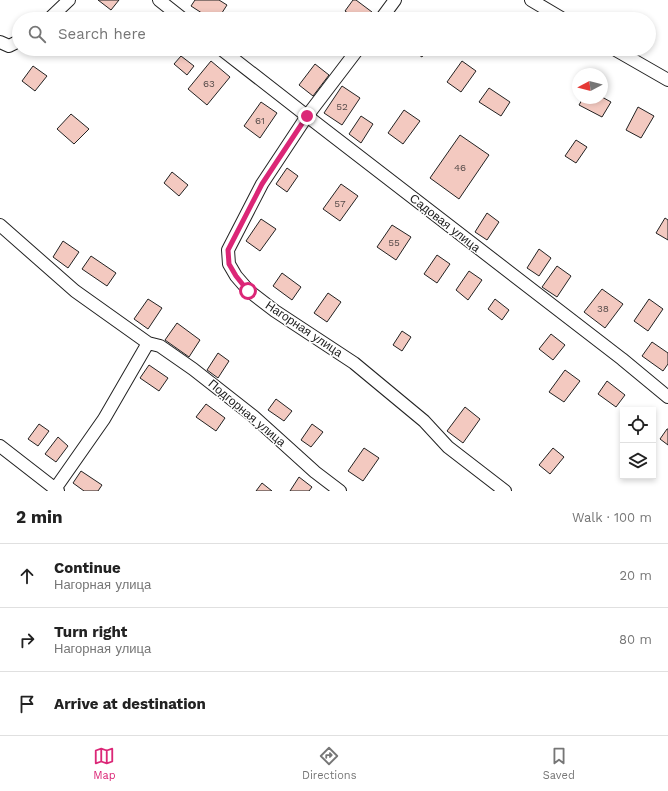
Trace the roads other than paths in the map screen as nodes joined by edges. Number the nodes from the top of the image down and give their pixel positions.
1 (69, 0) edge
2 (159, 0) edge
3 (395, 0) edge
4 (531, 0) edge
5 (56, 12) edge
6 (174, 12) edge
7 (386, 12) edge
8 (551, 12) edge
9 (0, 42) edge
10 (12, 44) edge
11 (230, 56) edge
12 (353, 56) edge
13 (626, 56) edge
14 (668, 80) edge
15 (307, 116) junction
16 (0, 225) edge
17 (148, 344) junction
18 (668, 397) edge
19 (0, 446) edge
20 (57, 490) edge
21 (340, 491) edge
22 (505, 491) edge

1 - 5 street
2 - 6 street
3 - 7 street
4 - 8 street
9 - 10 street
11 - 15 street, Садовая улица
12 - 15 street, Нагорная улица
13 - 14 street
15 - 18 street, Садовая улица
15 - 22 street, Нагорная улица
16 - 17 street, Подгорная улица
17 - 20 street
17 - 21 street, Подгорная улица
19 - 20 street

